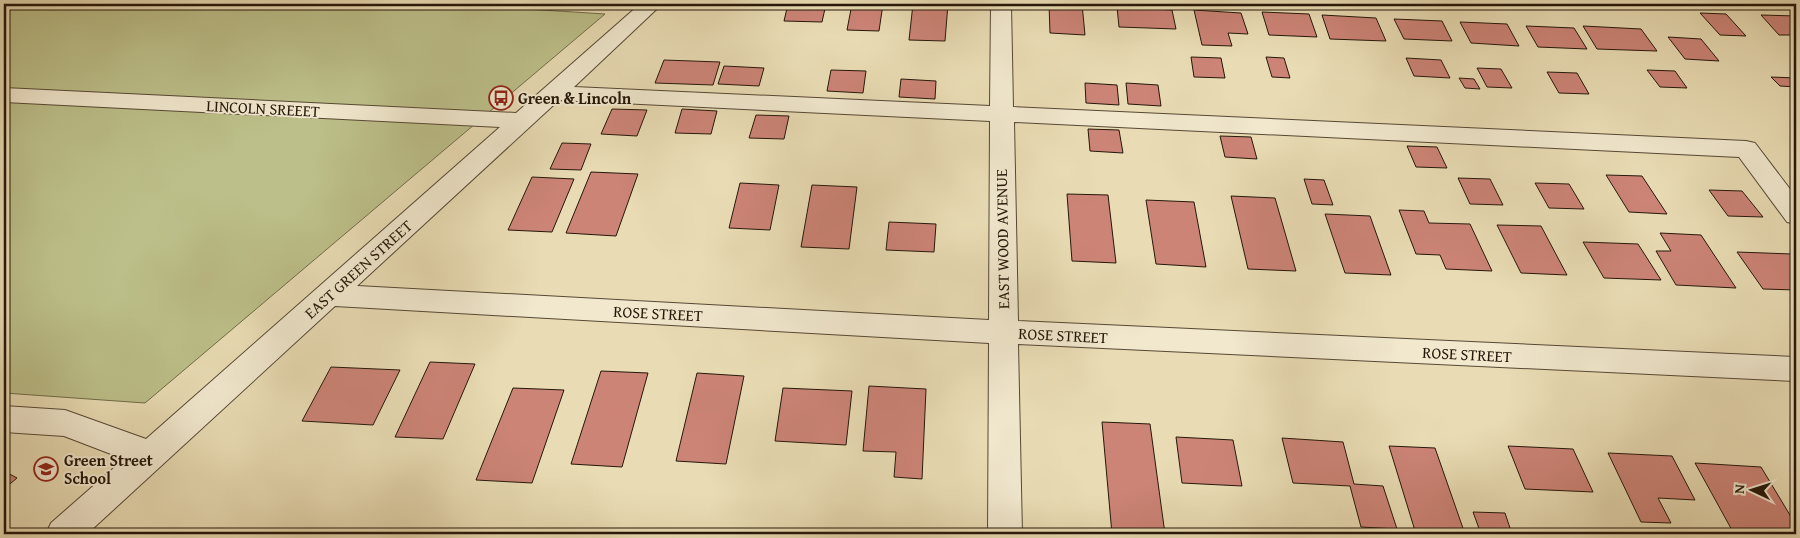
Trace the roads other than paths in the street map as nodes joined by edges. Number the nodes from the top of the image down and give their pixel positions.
1 (652, 4) edge
2 (1000, 4) edge
3 (553, 93) junction
4 (4, 95) edge
5 (1001, 114) junction
6 (522, 121) junction
7 (1796, 215) edge
8 (330, 294) junction
9 (1003, 332) junction
10 (1796, 369) edge
11 (4, 419) edge
12 (151, 455) junction
13 (63, 534) edge
14 (1005, 534) edge

1 - 3 street, EAST GREEN STREET
2 - 5 street, EAST WOOD AVENUE
3 - 5 street
3 - 6 street, EAST GREEN STREET
4 - 6 street, LINCOLN SREEET
5 - 7 street
5 - 9 street, EAST WOOD AVENUE
6 - 8 street, EAST GREEN STREET
8 - 9 street, ROSE STREET
8 - 12 street, EAST GREEN STREET
9 - 10 street, ROSE STREET
9 - 14 street, EAST WOOD AVENUE
11 - 12 street
12 - 13 street, EAST GREEN STREET

